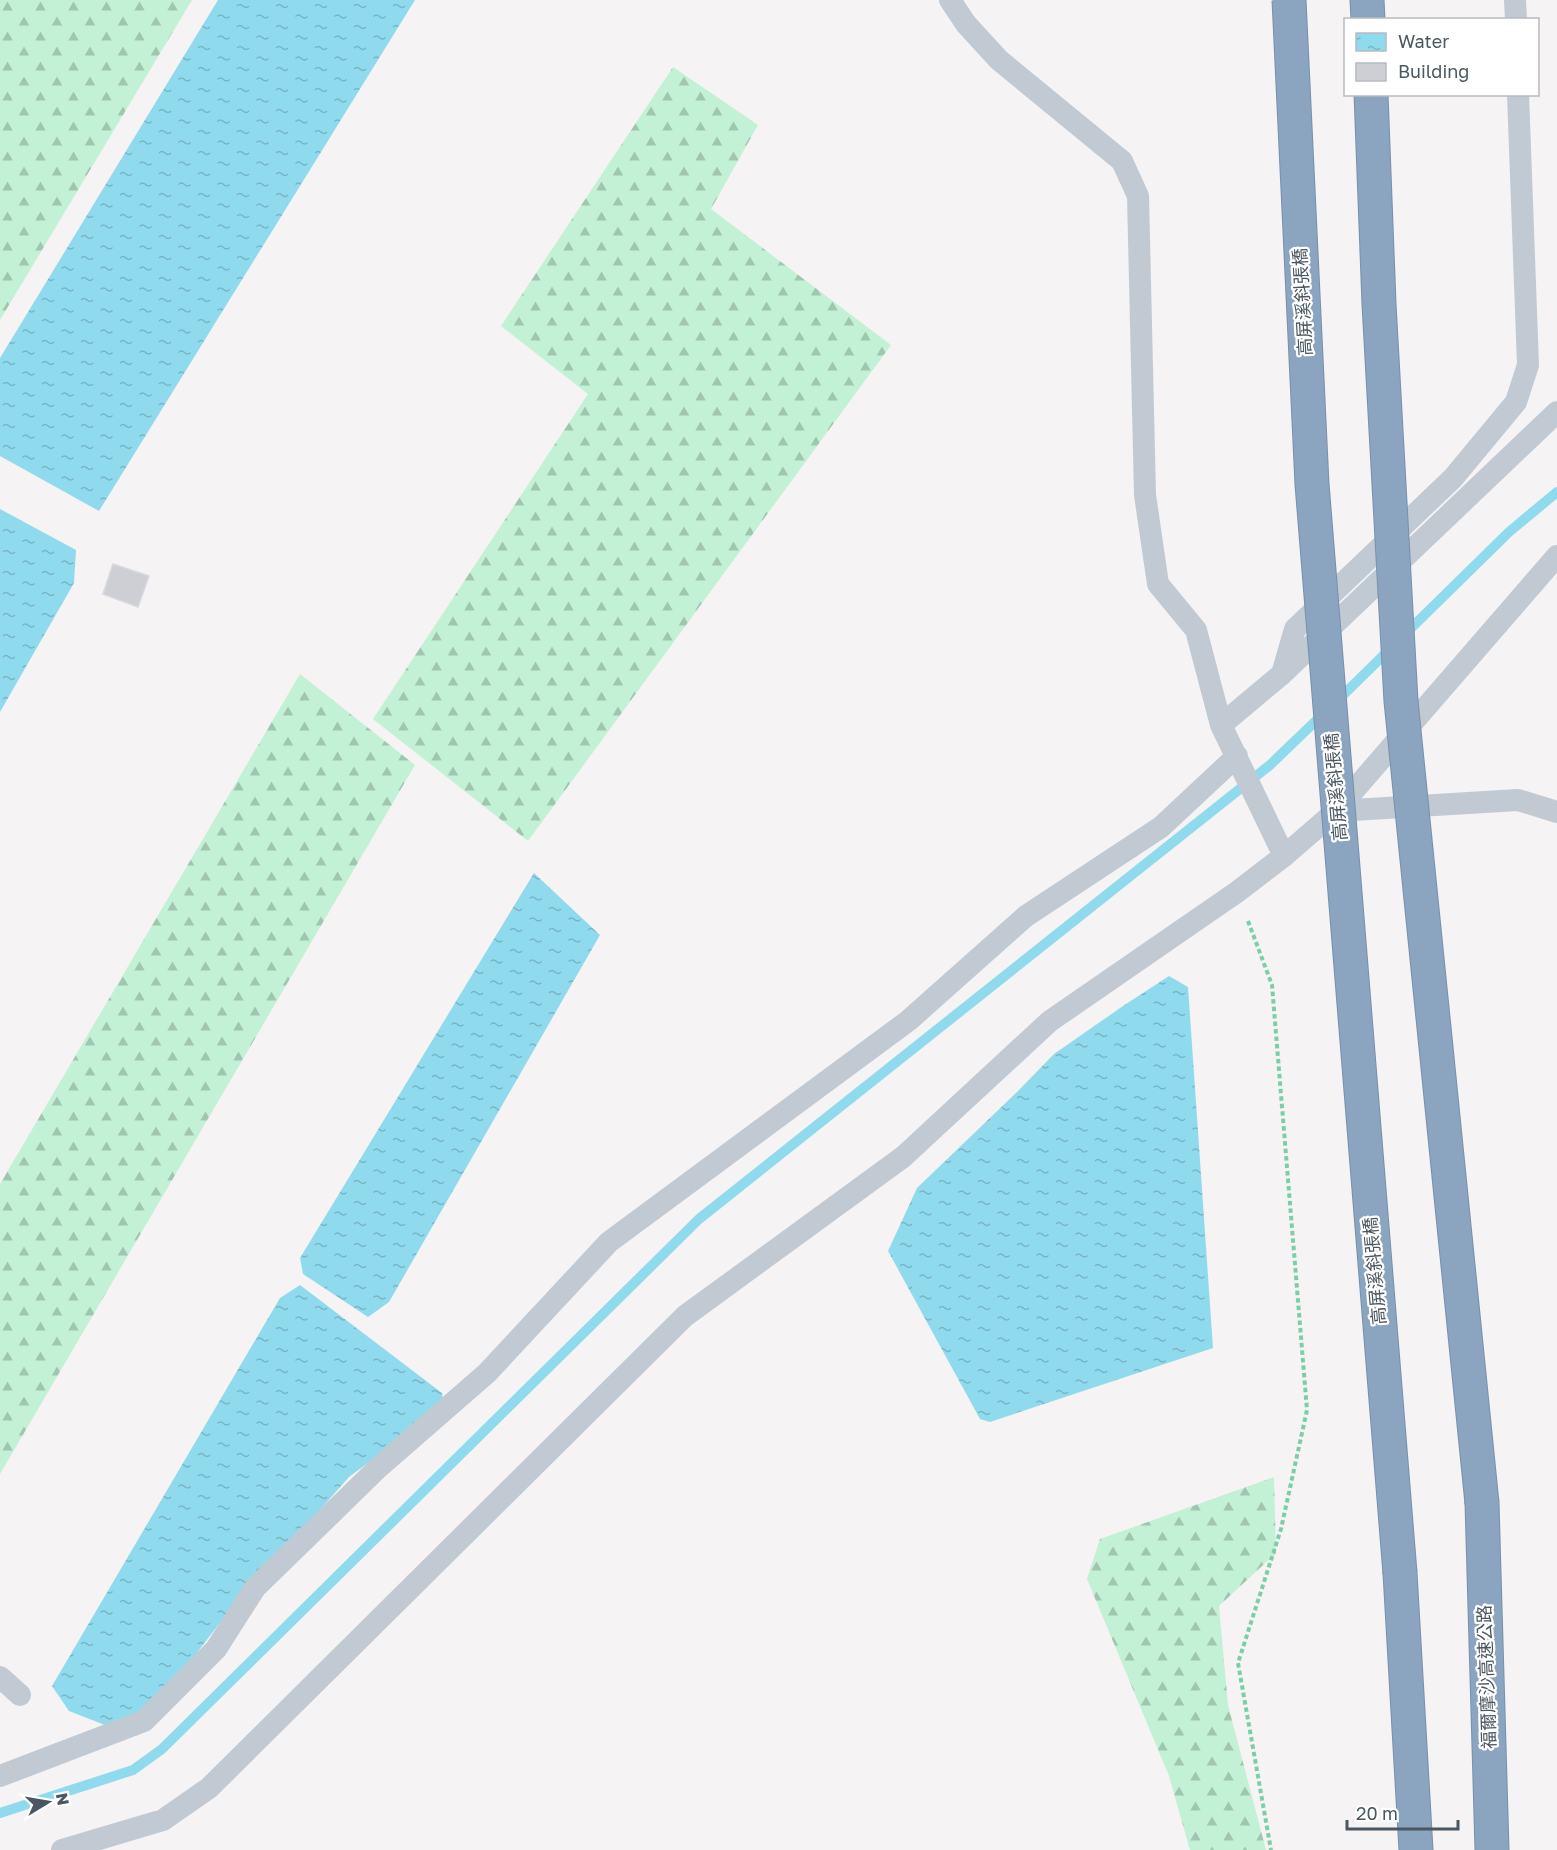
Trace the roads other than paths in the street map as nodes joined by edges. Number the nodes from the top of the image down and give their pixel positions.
1 (950, 0) edge
2 (1289, 0) edge
3 (1367, 0) edge
4 (1515, 0) edge
5 (1368, 18) edge
6 (1516, 18) edge
7 (1371, 96) edge
8 (1518, 96) edge
9 (1557, 412) edge
10 (1557, 556) edge
11 (1282, 674) junction
12 (1221, 725) junction
13 (1239, 760) junction
14 (1336, 811) junction
15 (1557, 812) edge
16 (1284, 856) junction
17 (0, 1677) edge
18 (20, 1695) dead end
19 (0, 1776) edge
20 (62, 1850) edge
21 (1416, 1850) edge
22 (1492, 1850) edge

1 - 12 lane
2 - 21 highway, 高屏溪斜張橋, bridge
3 - 5 highway
4 - 6 lane
7 - 22 highway, 福爾摩沙高速公路, bridge
8 - 11 lane
9 - 11 lane
10 - 14 lane
11 - 12 lane
12 - 13 lane
13 - 16 lane
13 - 19 lane
14 - 15 lane
14 - 16 lane
16 - 20 lane
17 - 18 lane

